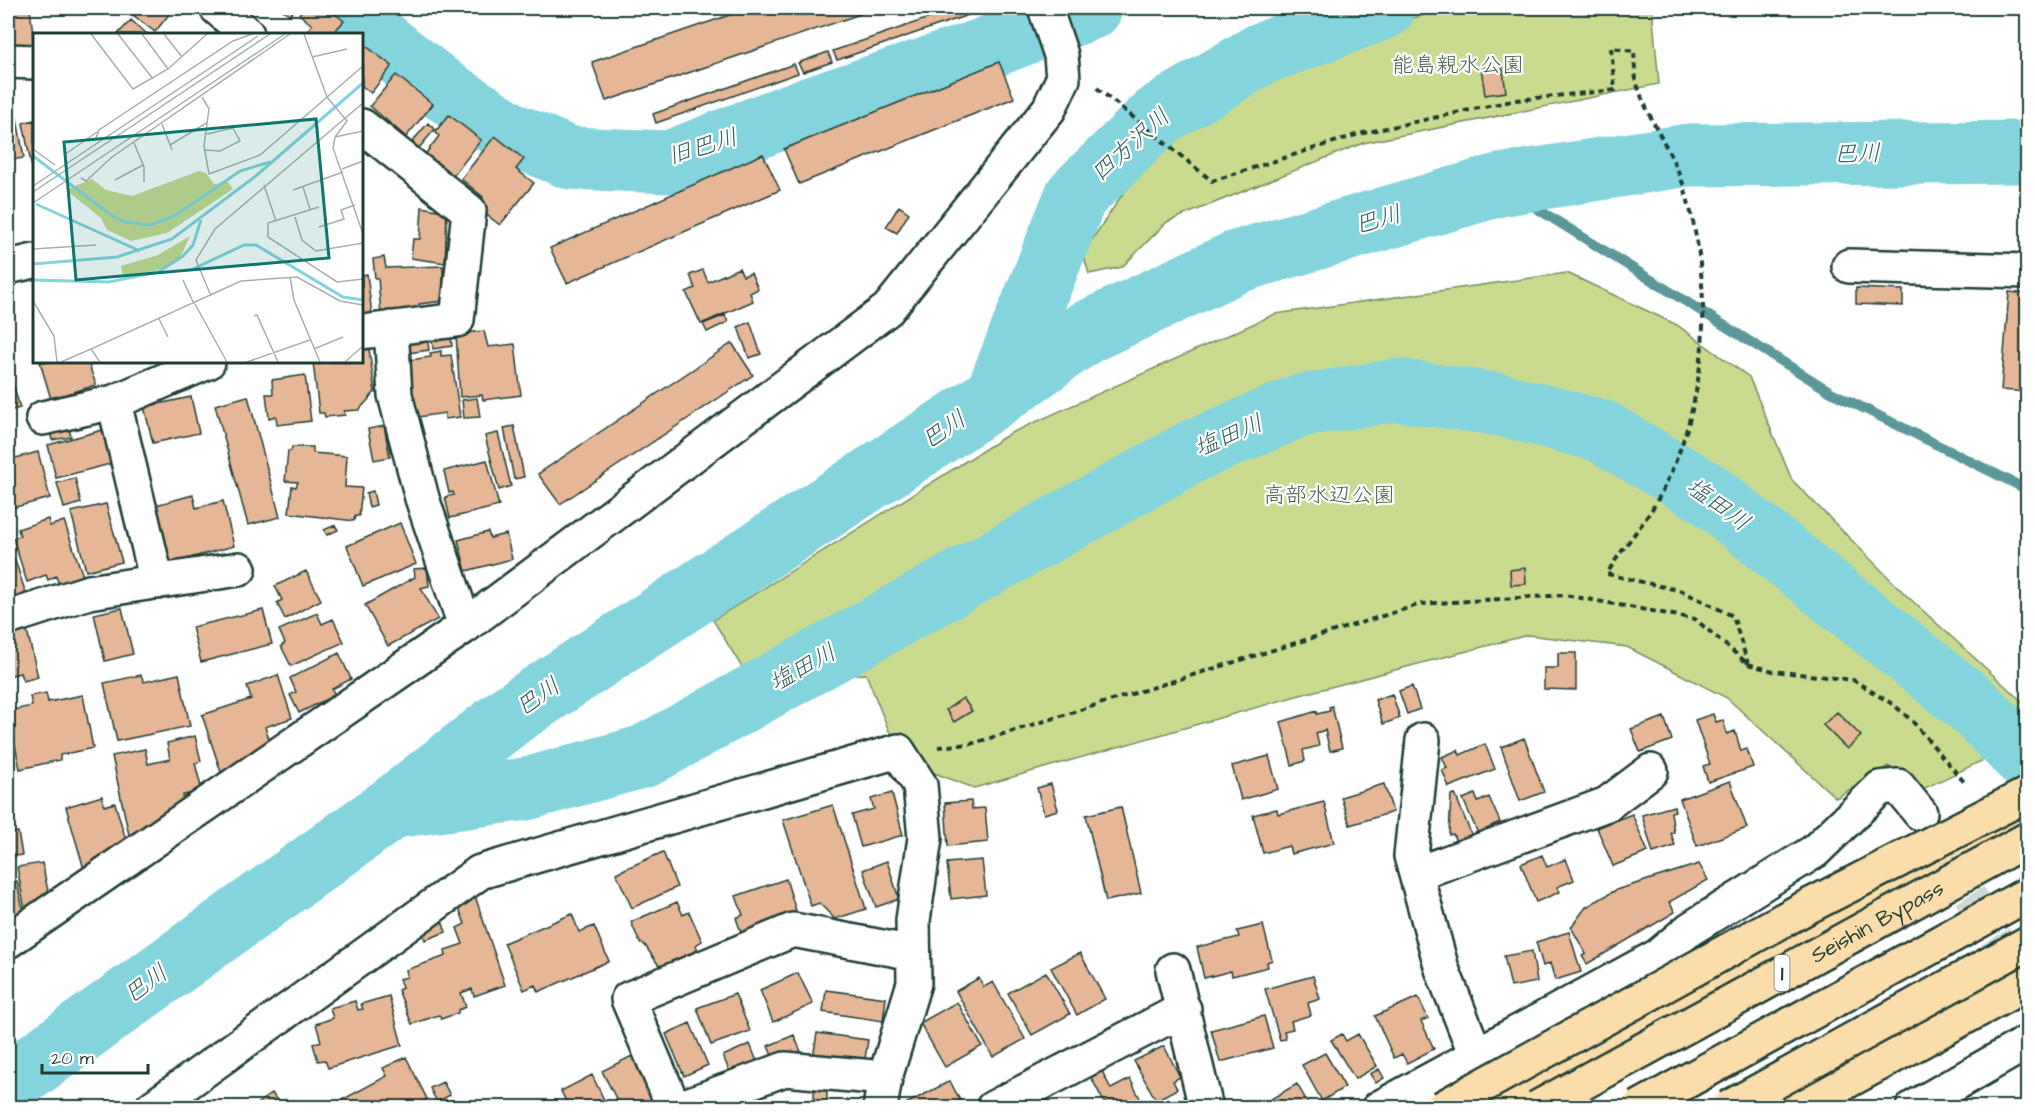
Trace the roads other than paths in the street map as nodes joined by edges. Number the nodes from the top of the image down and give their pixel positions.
1 (216, 8) edge
2 (1045, 8) edge
3 (243, 33) edge
4 (8, 61) edge
5 (33, 62) edge
6 (363, 127) edge
7 (33, 261) edge
8 (1850, 266) dead end
9 (8, 267) edge
10 (2028, 271) edge
11 (376, 330) edge
12 (206, 363) edge
13 (114, 402) junction
14 (43, 418) dead end
15 (239, 569) dead end
16 (157, 582) junction
17 (8, 618) edge
18 (465, 626) junction
19 (1423, 740) dead end
20 (1651, 771) dead end
21 (2028, 794) edge
22 (1920, 813) dead end
23 (2021, 824) edge
24 (1416, 874) junction
25 (2028, 894) edge
26 (8, 941) edge
27 (2028, 942) edge
28 (913, 953) junction
29 (1173, 970) dead end
30 (2028, 983) edge
31 (1184, 1009) junction
32 (2028, 1041) edge
33 (1476, 1055) junction
34 (883, 1093) edge
35 (152, 1107) edge
36 (674, 1107) edge
37 (679, 1107) edge
38 (993, 1107) edge
39 (1206, 1107) edge
40 (1378, 1107) edge
41 (1442, 1107) edge
42 (1497, 1107) edge
43 (1537, 1107) edge
44 (1638, 1107) edge
45 (1728, 1107) edge
46 (1798, 1107) edge
47 (1913, 1107) edge

1 - 3 street
2 - 18 street
4 - 5 street
6 - 11 street
7 - 9 street
8 - 10 street
11 - 18 street
12 - 13 street
13 - 14 street
13 - 16 street
15 - 16 street
16 - 17 street
18 - 26 street
19 - 24 street
20 - 24 street
21 - 41 highway, bridge
22 - 33 street
23 - 42 highway
23 - 43 highway, Seishin Bypass / 1, bridge
24 - 33 street
25 - 44 highway, 1, bridge
27 - 45 highway, bridge
28 - 34 street
28 - 35 street
28 - 36 street
29 - 31 street
30 - 46 highway
31 - 38 street
31 - 39 street
32 - 47 street
33 - 40 street
34 - 37 street

